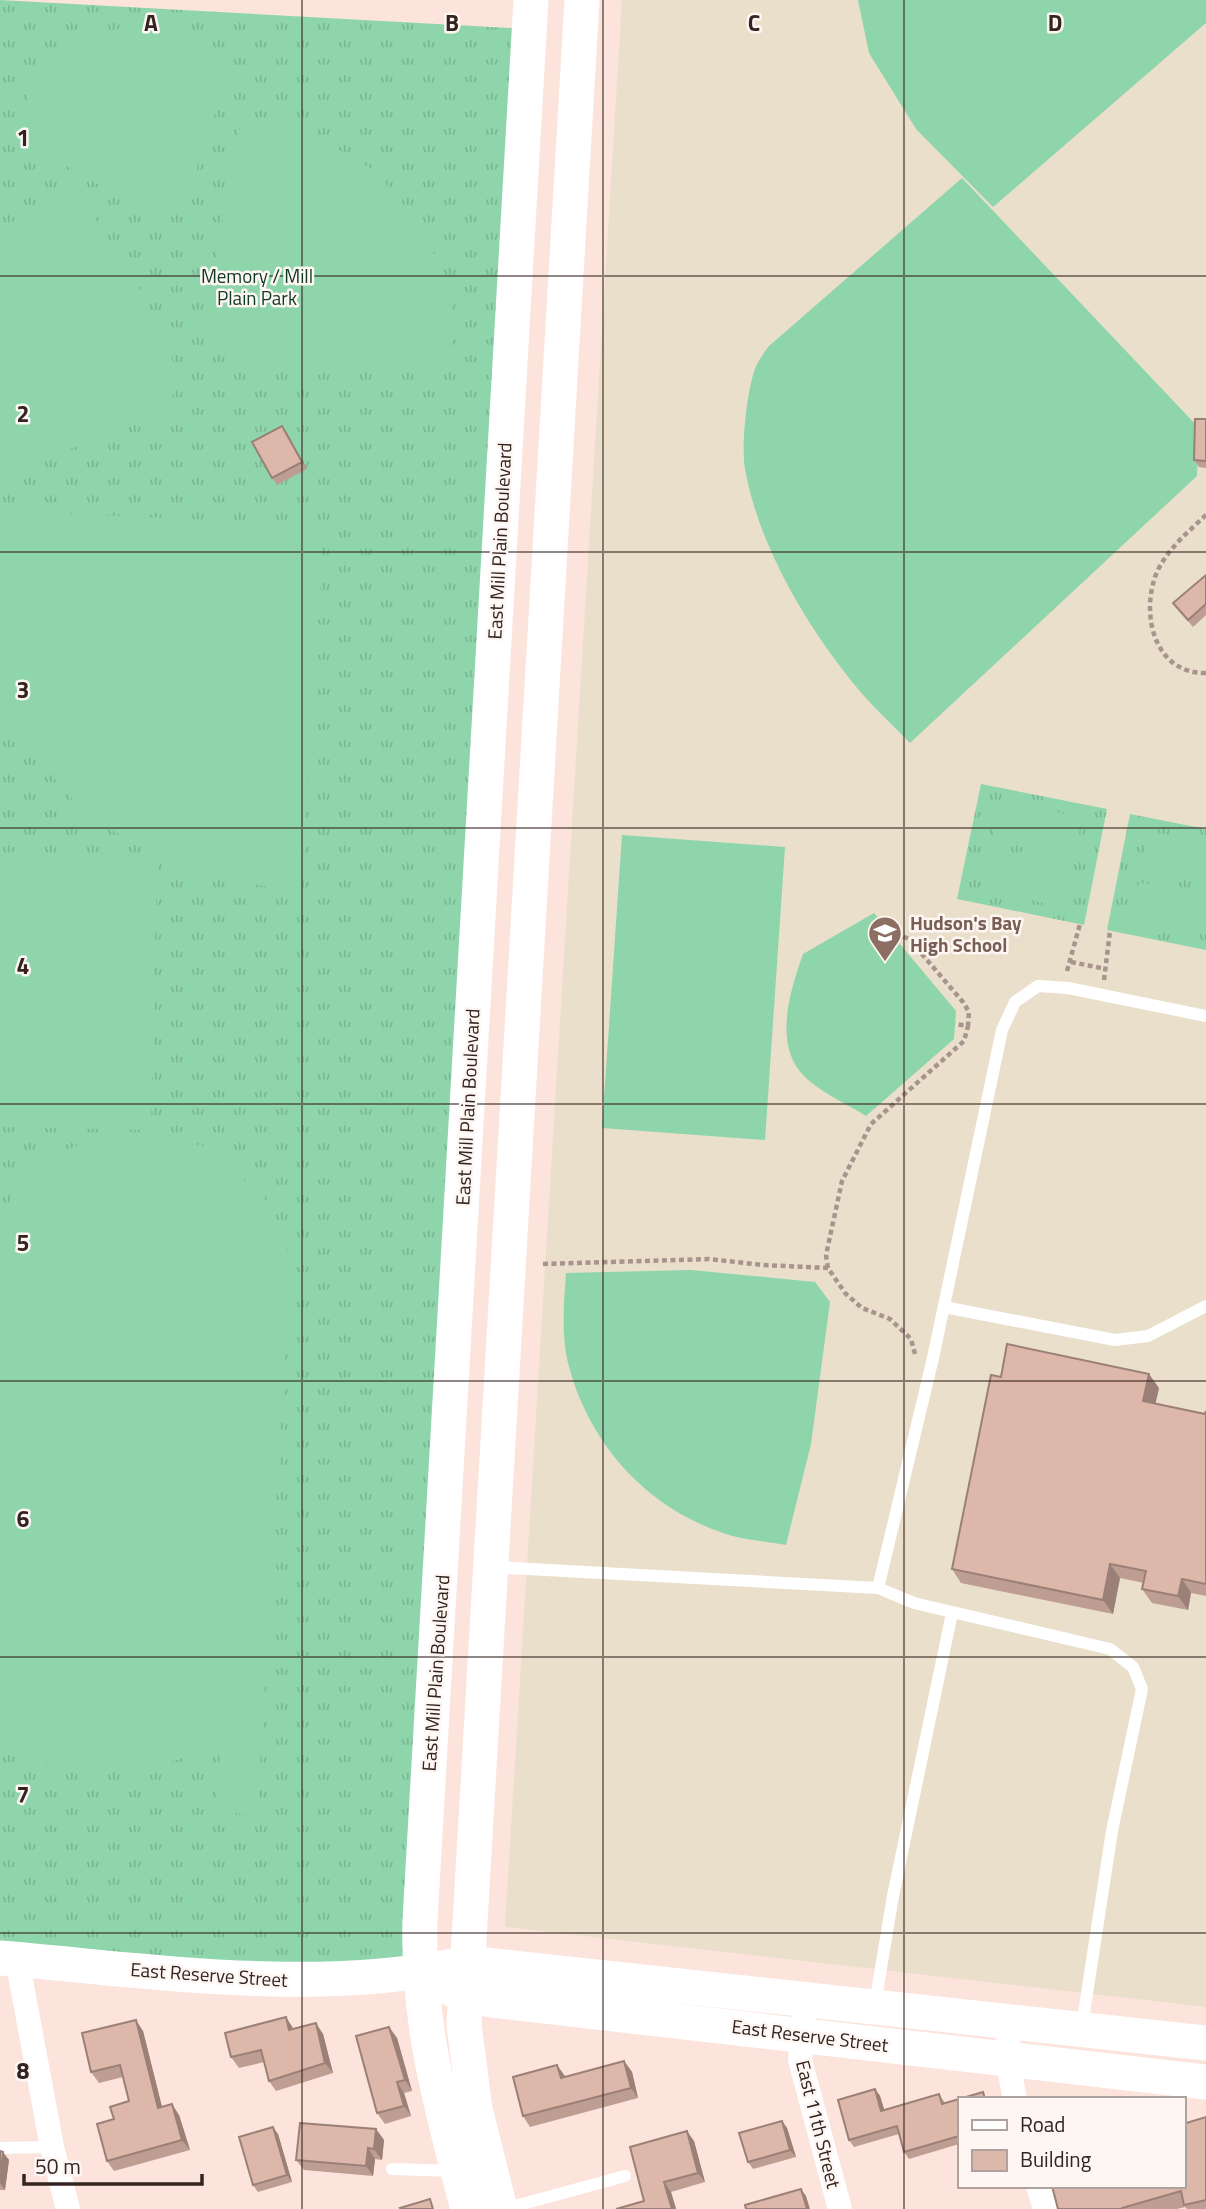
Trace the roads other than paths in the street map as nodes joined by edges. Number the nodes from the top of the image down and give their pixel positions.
1 (531, 0) edge
2 (582, 0) edge
3 (1206, 1016) edge
4 (1206, 1306) edge
5 (944, 1307) junction
6 (492, 1567) junction
7 (878, 1588) junction
8 (952, 1613) junction
9 (8, 1958) edge
10 (418, 1973) junction
11 (467, 1979) junction
12 (807, 1998) junction
13 (875, 2005) junction
14 (1010, 2020) junction
15 (1081, 2029) junction
16 (803, 2034) junction
17 (1206, 2043) edge
18 (1007, 2058) junction
19 (1206, 2082) edge
20 (1015, 2097) edge
21 (52, 2147) junction
22 (0, 2148) edge
23 (392, 2169) dead end
24 (458, 2170) junction
25 (625, 2176) dead end
26 (1039, 2188) edge
27 (68, 2209) edge
28 (468, 2209) edge
29 (502, 2209) edge
30 (840, 2209) edge
31 (1045, 2209) edge

1 - 10 main road, East Mill Plain Boulevard
2 - 6 main road
3 - 5 lane
4 - 5 lane
5 - 7 lane
6 - 7 lane
6 - 11 main road
7 - 8 lane
8 - 13 lane
8 - 15 lane
9 - 10 main road, East Reserve Street
9 - 21 street
10 - 11 main road, East Reserve Street
10 - 24 main road, East Mill Plain Boulevard
11 - 12 main road, East Reserve Street
11 - 16 main road, East Reserve Street
11 - 29 main road
12 - 13 main road, East Reserve Street
12 - 16 street, East 11th Street
13 - 14 main road, East Reserve Street
14 - 15 main road, East Reserve Street
14 - 18 street
15 - 17 main road, East Reserve Street
16 - 18 main road, East Reserve Street
16 - 30 street, East 11th Street
18 - 19 main road, East Reserve Street
18 - 20 street
21 - 22 lane
21 - 27 street
23 - 24 lane
24 - 28 main road, East Mill Plain Boulevard
25 - 29 lane
26 - 31 street

